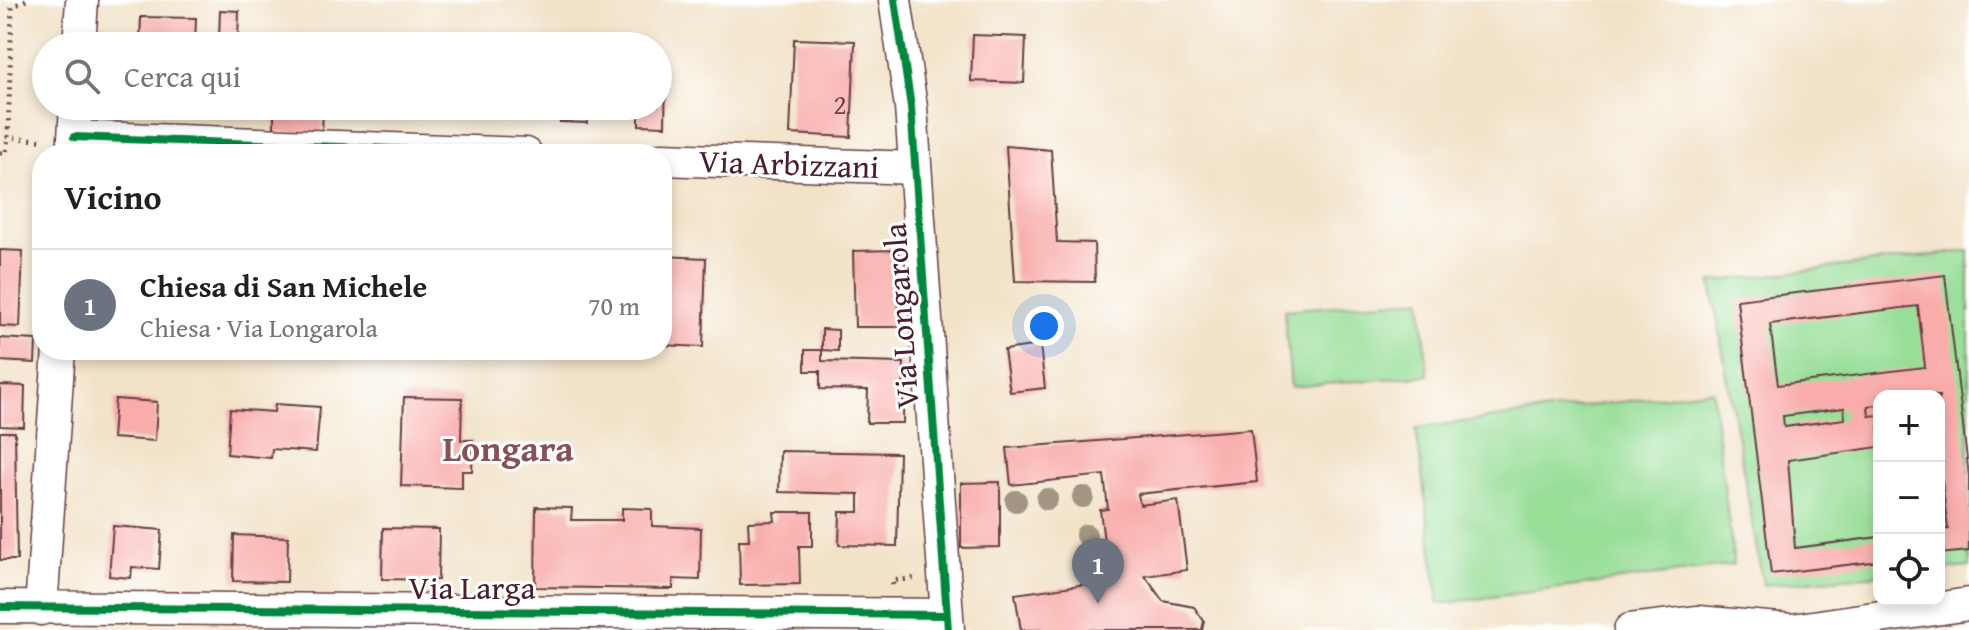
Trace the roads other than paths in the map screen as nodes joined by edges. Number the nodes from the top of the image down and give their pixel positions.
1 (82, 0) edge
2 (895, 0) edge
3 (80, 32) edge
4 (74, 135) edge
5 (288, 144) edge
6 (672, 159) edge
7 (915, 168) junction
8 (58, 360) edge
9 (1969, 604) edge
10 (0, 607) edge
11 (41, 609) junction
12 (946, 622) edge
13 (1630, 630) edge

1 - 3 street
2 - 7 street, Via Longarola
4 - 5 street
6 - 7 street, Via Arbizzani
7 - 12 street, Via Longarola
8 - 11 street
9 - 13 street
10 - 11 street, Via Larga
11 - 12 street, Via Larga

